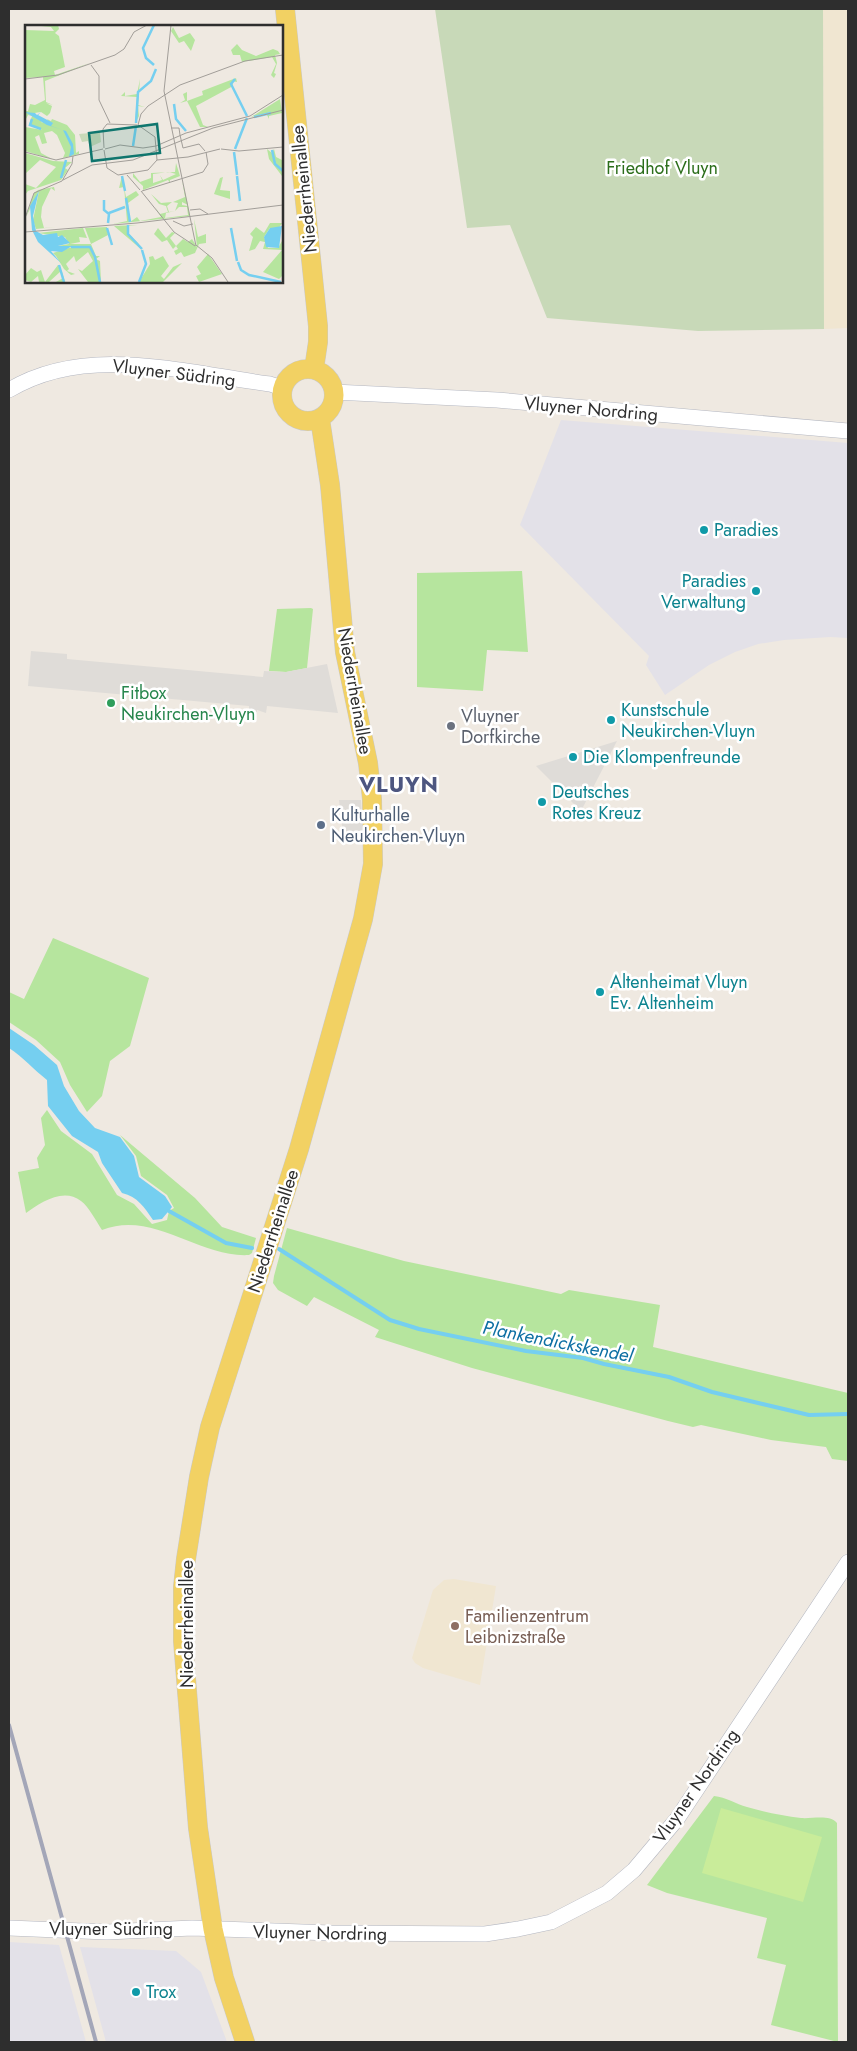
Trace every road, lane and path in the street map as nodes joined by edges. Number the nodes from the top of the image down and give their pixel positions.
1 (285, 9) edge
2 (314, 369) junction
3 (282, 388) junction
4 (9, 390) edge
5 (334, 392) junction
6 (320, 419) junction
7 (848, 431) edge
8 (848, 1562) edge
9 (9, 1928) edge
10 (213, 1929) junction
11 (245, 2042) edge

1 - 2 main road, Niederrheinallee
2 - 3 main road
2 - 5 main road
3 - 4 street, Vluyner Südring
3 - 6 main road
5 - 6 main road
5 - 7 street, Vluyner Nordring
6 - 10 main road, Niederrheinallee
8 - 10 street, Vluyner Nordring
9 - 10 street, Vluyner Südring
10 - 11 main road, Niederrheinallee

